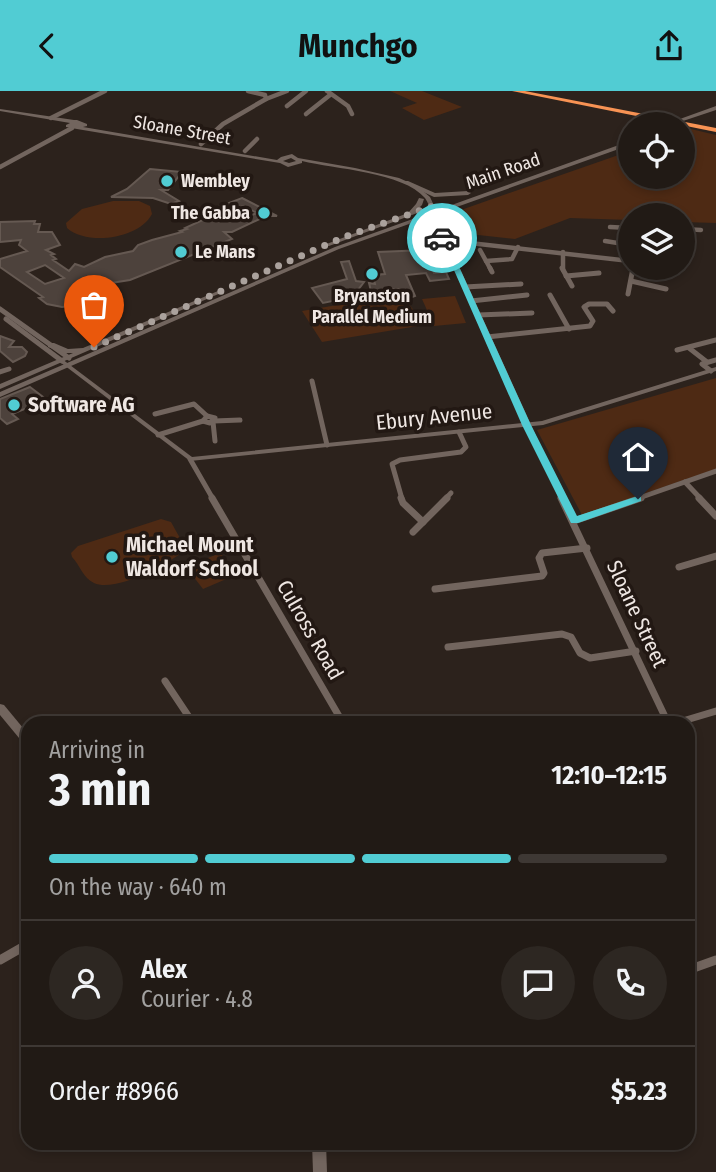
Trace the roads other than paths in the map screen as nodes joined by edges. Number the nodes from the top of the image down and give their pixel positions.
1 (88, 91) edge
2 (248, 91) edge
3 (287, 91) edge
4 (306, 91) edge
5 (515, 91) edge
6 (540, 91) edge
7 (102, 92) edge
8 (328, 93) edge
9 (266, 94) edge
10 (287, 106) dead end
11 (716, 111) edge
12 (0, 112) edge
13 (306, 114) dead end
14 (352, 114) dead end
15 (695, 115) edge
16 (51, 118) junction
17 (695, 120) edge
18 (75, 122) junction
19 (82, 126) junction
20 (70, 127) junction
21 (716, 128) edge
22 (257, 139) dead end
23 (618, 142) edge
24 (201, 144) junction
25 (618, 147) edge
26 (245, 151) junction
27 (226, 152) junction
28 (252, 156) junction
29 (264, 157) junction
30 (285, 157) junction
31 (300, 159) junction
32 (280, 162) junction
33 (294, 165) junction
34 (0, 167) edge
35 (406, 182) junction
36 (468, 193) junction
37 (421, 199) junction
38 (432, 213) junction
39 (411, 216) junction
40 (610, 227) dead end
41 (618, 227) edge
42 (695, 230) edge
43 (702, 230) dead end
44 (443, 240) junction
45 (605, 241) dead end
46 (618, 243) edge
47 (517, 247) junction
48 (480, 250) dead end
49 (563, 252) junction
50 (618, 259) edge
51 (486, 261) junction
52 (492, 272) dead end
53 (599, 274) dead end
54 (566, 276) junction
55 (631, 281) joint
56 (521, 284) dead end
57 (572, 286) dead end
58 (465, 287) junction
59 (666, 289) dead end
60 (628, 294) dead end
61 (527, 295) dead end
62 (550, 295) dead end
63 (471, 301) junction
64 (0, 309) edge
65 (613, 311) dead end
66 (532, 313) dead end
67 (0, 314) edge
68 (478, 315) junction
69 (13, 321) junction
70 (0, 327) edge
71 (569, 329) junction
72 (487, 337) junction
73 (716, 340) edge
74 (94, 347) junction
75 (50, 348) junction
76 (689, 348) junction
77 (677, 350) dead end
78 (716, 360) edge
79 (707, 362) junction
80 (69, 363) junction
81 (9, 369) dead end
82 (713, 370) edge
83 (0, 372) edge
84 (38, 372) junction
85 (313, 381) dead end
86 (0, 387) edge
87 (0, 395) edge
88 (155, 414) dead end
89 (205, 419) junction
90 (240, 420) dead end
91 (214, 422) junction
92 (527, 425) junction
93 (459, 432) junction
94 (158, 435) junction
95 (215, 441) dead end
96 (327, 445) junction
97 (190, 459) junction
98 (716, 471) edge
99 (685, 482) junction
100 (451, 493) dead end
101 (716, 516) edge
102 (575, 521) junction
103 (423, 522) junction
104 (413, 532) dead end
105 (587, 548) junction
106 (716, 557) edge
107 (679, 566) dead end
108 (435, 589) dead end
109 (448, 647) dead end
110 (636, 651) junction
111 (165, 681) dead end
112 (0, 708) edge
113 (716, 711) edge
114 (188, 716) edge
115 (339, 716) edge
116 (665, 716) edge
117 (695, 717) edge
118 (21, 733) edge
119 (21, 948) edge
120 (0, 960) edge
121 (716, 960) edge
122 (695, 968) edge
123 (319, 1150) edge
124 (320, 1172) edge

1 - 7 street
2 - 9 street
3 - 9 street
4 - 10 street
5 - 21 highway
6 - 21 highway
7 - 16 street
8 - 13 street
8 - 14 street
9 - 24 street
11 - 15 main road
11 - 17 main road
12 - 16 street
12 - 20 street
16 - 18 street
18 - 19 street
18 - 20 street
19 - 20 street
19 - 24 street, Sloane Street
19 - 27 street, Sloane Street
20 - 34 street
22 - 26 street
23 - 36 main road, Main Road
24 - 26 street, Sloane Street
24 - 27 street
25 - 38 main road, Main Road
26 - 28 street
26 - 29 street, Sloane Street
27 - 28 street, Sloane Street
28 - 29 street, Sloane Street
29 - 30 street, Sloane Street
29 - 32 street, Sloane Street
30 - 31 street, Sloane Street
30 - 32 street
31 - 33 street
31 - 35 street, Sloane Street
32 - 33 street, Sloane Street
33 - 37 street
35 - 36 main road
35 - 38 street, Sloane Street
36 - 38 main road, Main Road
37 - 38 street, Sloane Street
37 - 39 main road
38 - 39 main road, Main Road
38 - 44 street, Sloane Street
39 - 74 main road, Main Road
39 - 80 main road, Main Road
40 - 41 street
42 - 43 street
44 - 47 street
44 - 58 street, Sloane Street
45 - 46 street
47 - 49 street
47 - 51 street
48 - 51 street
49 - 50 street
49 - 54 street
51 - 52 street
53 - 54 street
54 - 57 street
55 - 59 street
55 - 60 street
56 - 58 street
58 - 63 street, Sloane Street
61 - 63 street
62 - 71 street
63 - 68 street, Sloane Street
64 - 69 street, Culross Road
65 - 71 street
66 - 68 street
67 - 69 street, Culross Road
68 - 72 street, Sloane Street
69 - 70 street
69 - 75 street, Culross Road
71 - 72 street
72 - 92 street, Sloane Street
73 - 76 street
74 - 75 main road
74 - 80 main road, Main Road
75 - 80 street, Culross Road
75 - 84 main road
76 - 77 street
76 - 79 street
78 - 79 street
79 - 82 street
80 - 84 main road, Main Road
80 - 87 main road, Main Road
80 - 94 street, Culross Road
81 - 83 street
82 - 92 street, Ebury Avenue
84 - 86 main road, Main Road
85 - 96 street
88 - 89 street
89 - 91 street
89 - 94 street
90 - 91 street
91 - 95 street
92 - 93 street, Ebury Avenue
92 - 102 street, Sloane Street
93 - 96 street, Ebury Avenue
93 - 103 street
94 - 97 street, Culross Road
96 - 97 street, Ebury Avenue
97 - 115 street, Culross Road
98 - 99 street
99 - 101 street
99 - 102 street
100 - 103 street
102 - 105 street, Sloane Street
103 - 104 street
105 - 108 street
105 - 110 street, Sloane Street
106 - 107 street
109 - 110 street
110 - 116 street, Sloane Street
111 - 114 street
112 - 118 main road
113 - 117 street
119 - 120 street
121 - 122 street
123 - 124 main road

